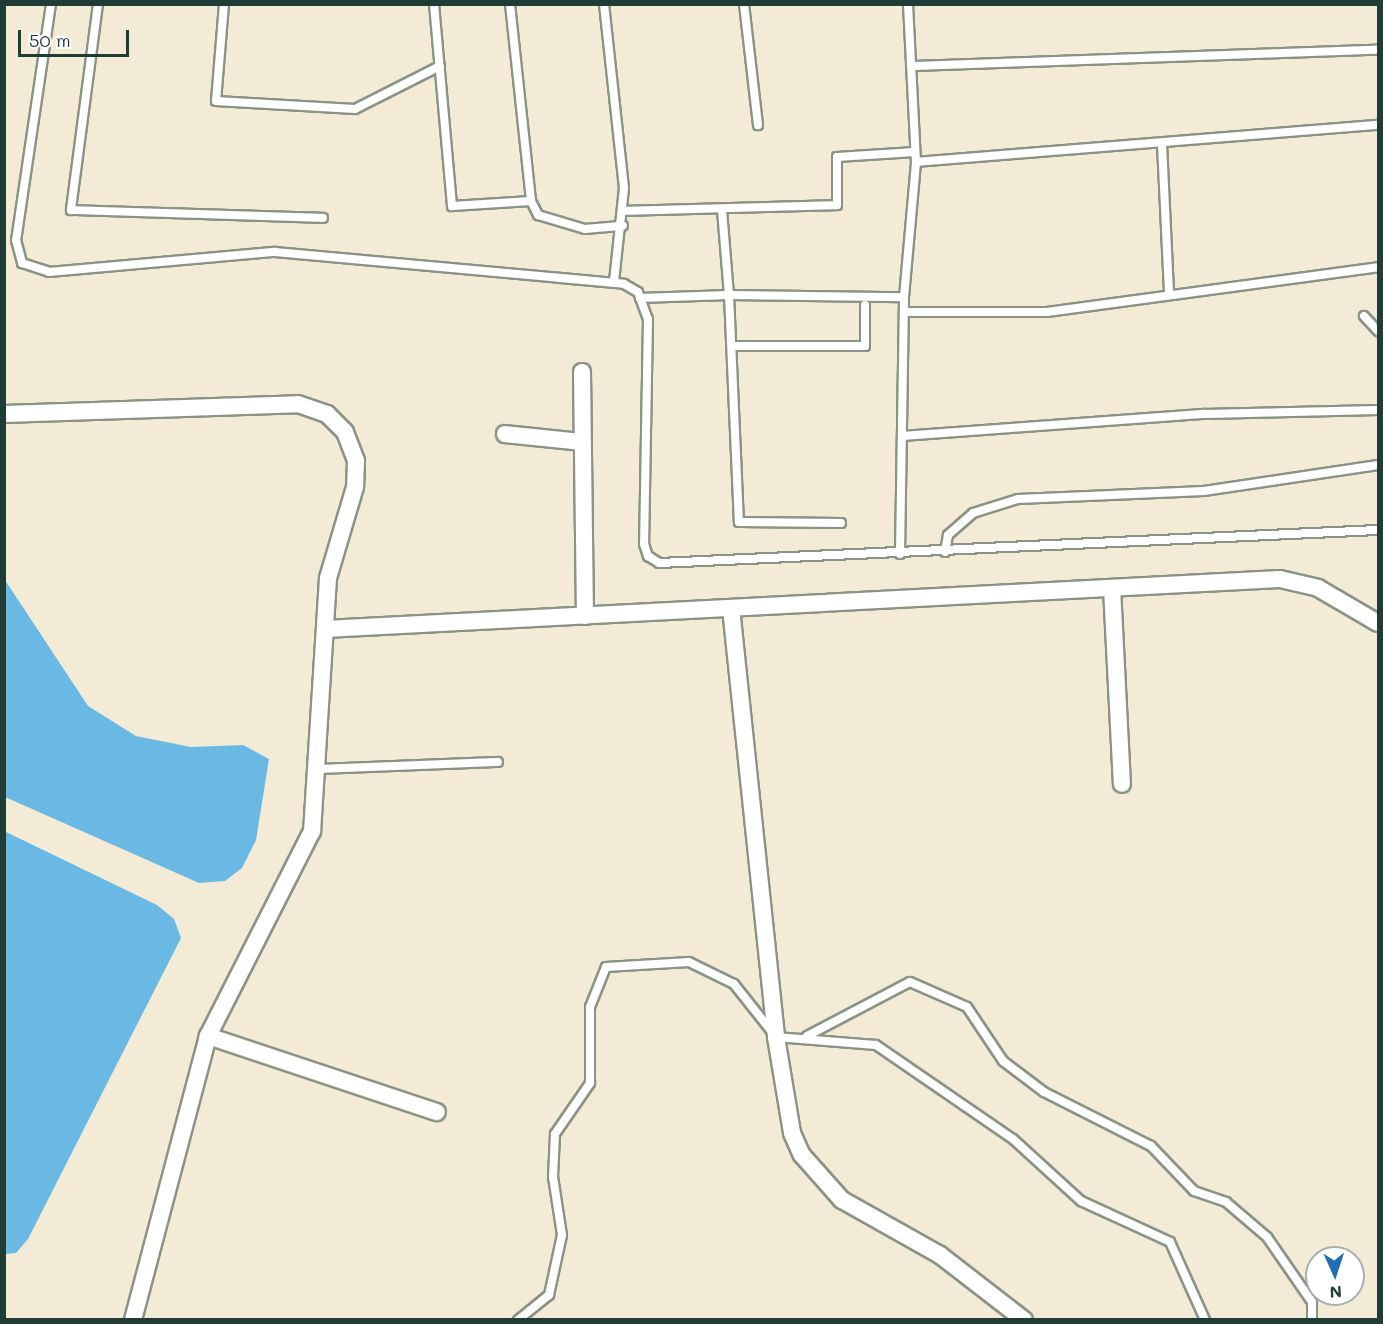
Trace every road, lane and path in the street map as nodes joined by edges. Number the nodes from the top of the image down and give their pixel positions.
1 (51, 4) edge
2 (98, 4) edge
3 (224, 4) edge
4 (435, 4) edge
5 (510, 4) edge
6 (604, 4) edge
7 (744, 4) edge
8 (908, 4) edge
9 (1378, 50) edge
10 (440, 66) junction
11 (911, 66) junction
12 (758, 125) dead end
13 (1378, 125) edge
14 (1162, 144) junction
15 (915, 152) junction
16 (916, 162) junction
17 (531, 201) junction
18 (722, 210) junction
19 (624, 211) junction
20 (323, 218) dead end
21 (623, 226) junction
22 (1378, 267) edge
23 (614, 281) junction
24 (729, 295) junction
25 (1169, 295) junction
26 (904, 297) junction
27 (640, 298) junction
28 (865, 305) dead end
29 (904, 312) junction
30 (1364, 316) dead end
31 (1378, 331) edge
32 (734, 346) junction
33 (582, 372) dead end
34 (1378, 410) edge
35 (4, 414) edge
36 (506, 434) dead end
37 (902, 436) junction
38 (583, 442) junction
39 (1378, 465) edge
40 (841, 523) dead end
41 (1378, 530) edge
42 (945, 552) junction
43 (900, 554) junction
44 (1112, 588) junction
45 (731, 608) junction
46 (585, 616) junction
47 (1378, 623) edge
48 (325, 629) junction
49 (498, 762) dead end
50 (316, 769) junction
51 (1122, 784) dead end
52 (208, 1036) junction
53 (807, 1036) junction
54 (776, 1037) junction
55 (437, 1112) dead end
56 (134, 1320) edge
57 (518, 1320) edge
58 (1024, 1320) edge
59 (1205, 1320) edge
60 (1312, 1320) edge

1 - 23 lane
2 - 20 lane
3 - 10 lane
4 - 10 lane
5 - 17 lane
6 - 19 lane
7 - 12 lane
8 - 11 lane
9 - 11 lane
10 - 17 lane
11 - 15 lane
13 - 14 lane
14 - 16 lane
14 - 25 lane
15 - 16 lane
15 - 18 lane
16 - 26 lane
17 - 21 lane
18 - 19 lane
18 - 24 lane
19 - 21 lane
21 - 23 lane
22 - 25 lane
23 - 27 lane
24 - 26 lane
24 - 27 lane
24 - 32 lane
25 - 29 lane
26 - 29 lane
27 - 43 lane
28 - 32 lane
29 - 37 lane
30 - 31 lane
32 - 40 lane
33 - 38 street
34 - 37 lane
35 - 48 street
36 - 38 street
37 - 43 lane
38 - 46 street
39 - 42 lane
41 - 42 lane
42 - 43 lane
44 - 45 street
44 - 47 street
44 - 51 street
45 - 46 street
45 - 54 street
46 - 48 street
48 - 50 street
49 - 50 lane
50 - 52 street
52 - 55 street
52 - 56 street
53 - 54 lane
53 - 59 lane
53 - 60 lane
54 - 57 lane
54 - 58 street

